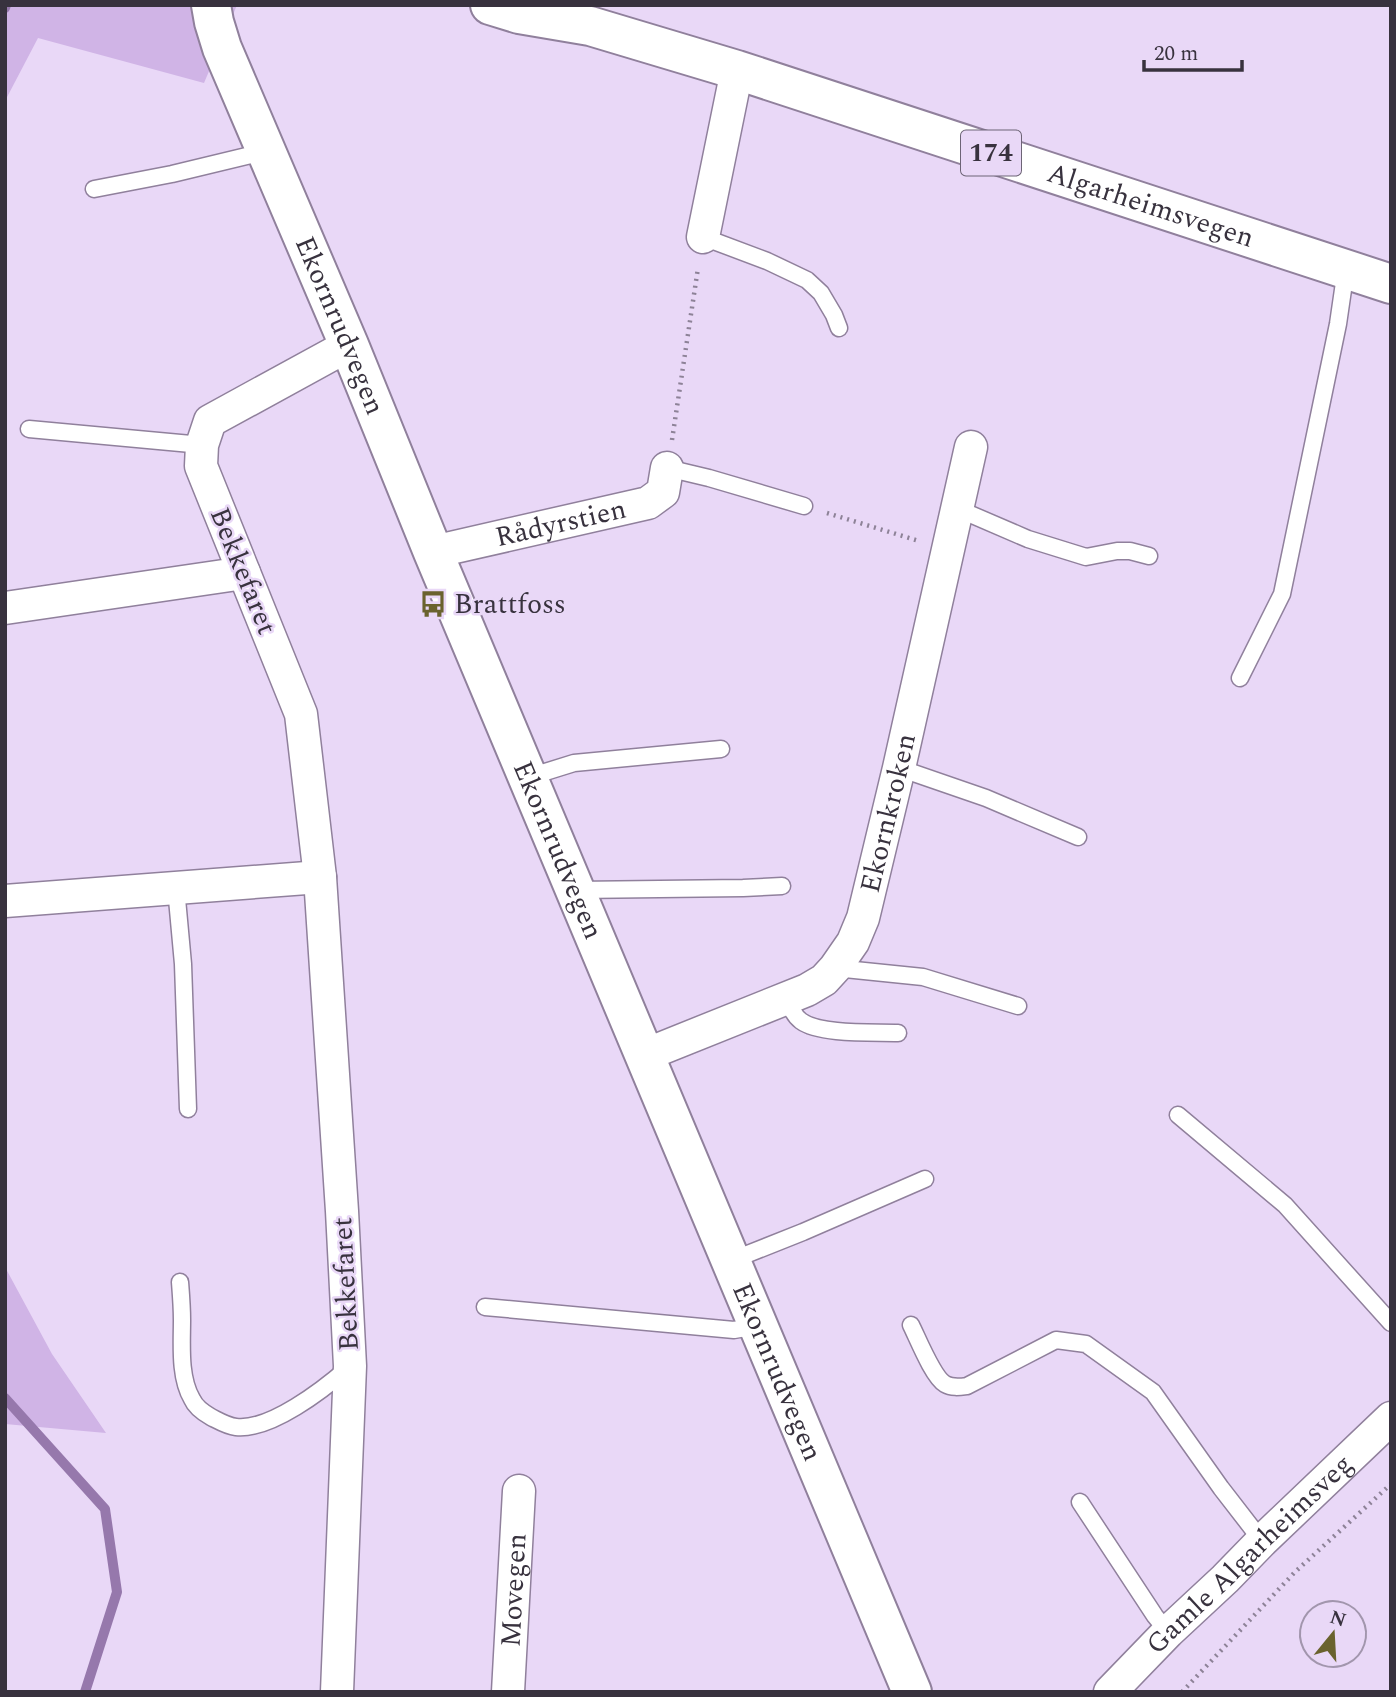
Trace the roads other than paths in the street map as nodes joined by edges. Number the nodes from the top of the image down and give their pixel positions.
1 (211, 5) edge
2 (490, 5) edge
3 (554, 5) edge
4 (590, 26) junction
5 (737, 69) junction
6 (267, 151) junction
7 (94, 189) dead end
8 (703, 237) joint
9 (1346, 270) junction
10 (1391, 284) edge
11 (839, 328) dead end
12 (349, 345) junction
13 (29, 429) dead end
14 (202, 444) junction
15 (971, 447) dead end
16 (667, 468) joint
17 (804, 506) road end
18 (956, 508) junction
19 (433, 552) junction
20 (1149, 556) dead end
21 (244, 573) junction
22 (5, 608) edge
23 (1240, 678) dead end
24 (721, 750) dead end
25 (899, 768) junction
26 (529, 777) junction
27 (1078, 837) dead end
28 (320, 877) junction
29 (782, 886) dead end
30 (176, 888) junction
31 (576, 890) junction
32 (5, 901) edge
33 (835, 968) junction
34 (788, 998) junction
35 (1018, 1006) dead end
36 (898, 1033) dead end
37 (645, 1055) junction
38 (188, 1109) dead end
39 (1178, 1115) dead end
40 (925, 1179) dead end
41 (730, 1261) junction
42 (180, 1282) dead end
43 (485, 1307) dead end
44 (1391, 1323) edge
45 (911, 1325) dead end
46 (757, 1326) junction
47 (350, 1366) junction
48 (1391, 1418) edge
49 (519, 1491) dead end
50 (1080, 1502) dead end
51 (1262, 1541) junction
52 (1168, 1632) junction
53 (337, 1692) edge
54 (508, 1692) edge
55 (912, 1692) edge
56 (1110, 1692) edge

1 - 6 main road, Ekornrudvegen
2 - 4 main road, Algarheimsvegen / 174
3 - 4 main road, Algarheimsvegen / 174
4 - 5 main road, Algarheimsvegen / 174
5 - 8 street
5 - 9 main road, Algarheimsvegen / 174
6 - 7 lane
6 - 12 main road, Ekornrudvegen
8 - 11 lane
9 - 10 main road, Algarheimsvegen / 174
9 - 23 lane
12 - 14 street
12 - 19 main road, Ekornrudvegen
13 - 14 lane
14 - 21 street, Bekkefaret
15 - 18 street, Ekornkroken
16 - 17 lane
16 - 19 street, Rådyrstien
18 - 20 lane
18 - 25 street, Ekornkroken
19 - 26 main road, Ekornrudvegen
21 - 22 street
21 - 28 street, Bekkefaret
24 - 26 lane
25 - 27 lane
25 - 33 street, Ekornkroken
26 - 31 main road, Ekornrudvegen
28 - 30 street
28 - 47 street, Bekkefaret
29 - 31 lane
30 - 32 street
30 - 38 lane
31 - 37 main road, Ekornrudvegen
33 - 34 street, Ekornkroken
33 - 35 lane
34 - 36 lane
34 - 37 street, Ekornkroken
37 - 41 main road, Ekornrudvegen
39 - 44 lane
40 - 41 lane
41 - 46 main road, Ekornrudvegen
42 - 47 lane
43 - 46 lane
45 - 51 lane
46 - 55 main road, Ekornrudvegen
47 - 53 street, Bekkefaret
48 - 51 street, Gamle Algarheimsveg
49 - 54 street, Movegen
50 - 52 lane
51 - 52 street, Gamle Algarheimsveg
52 - 56 street, Gamle Algarheimsveg

